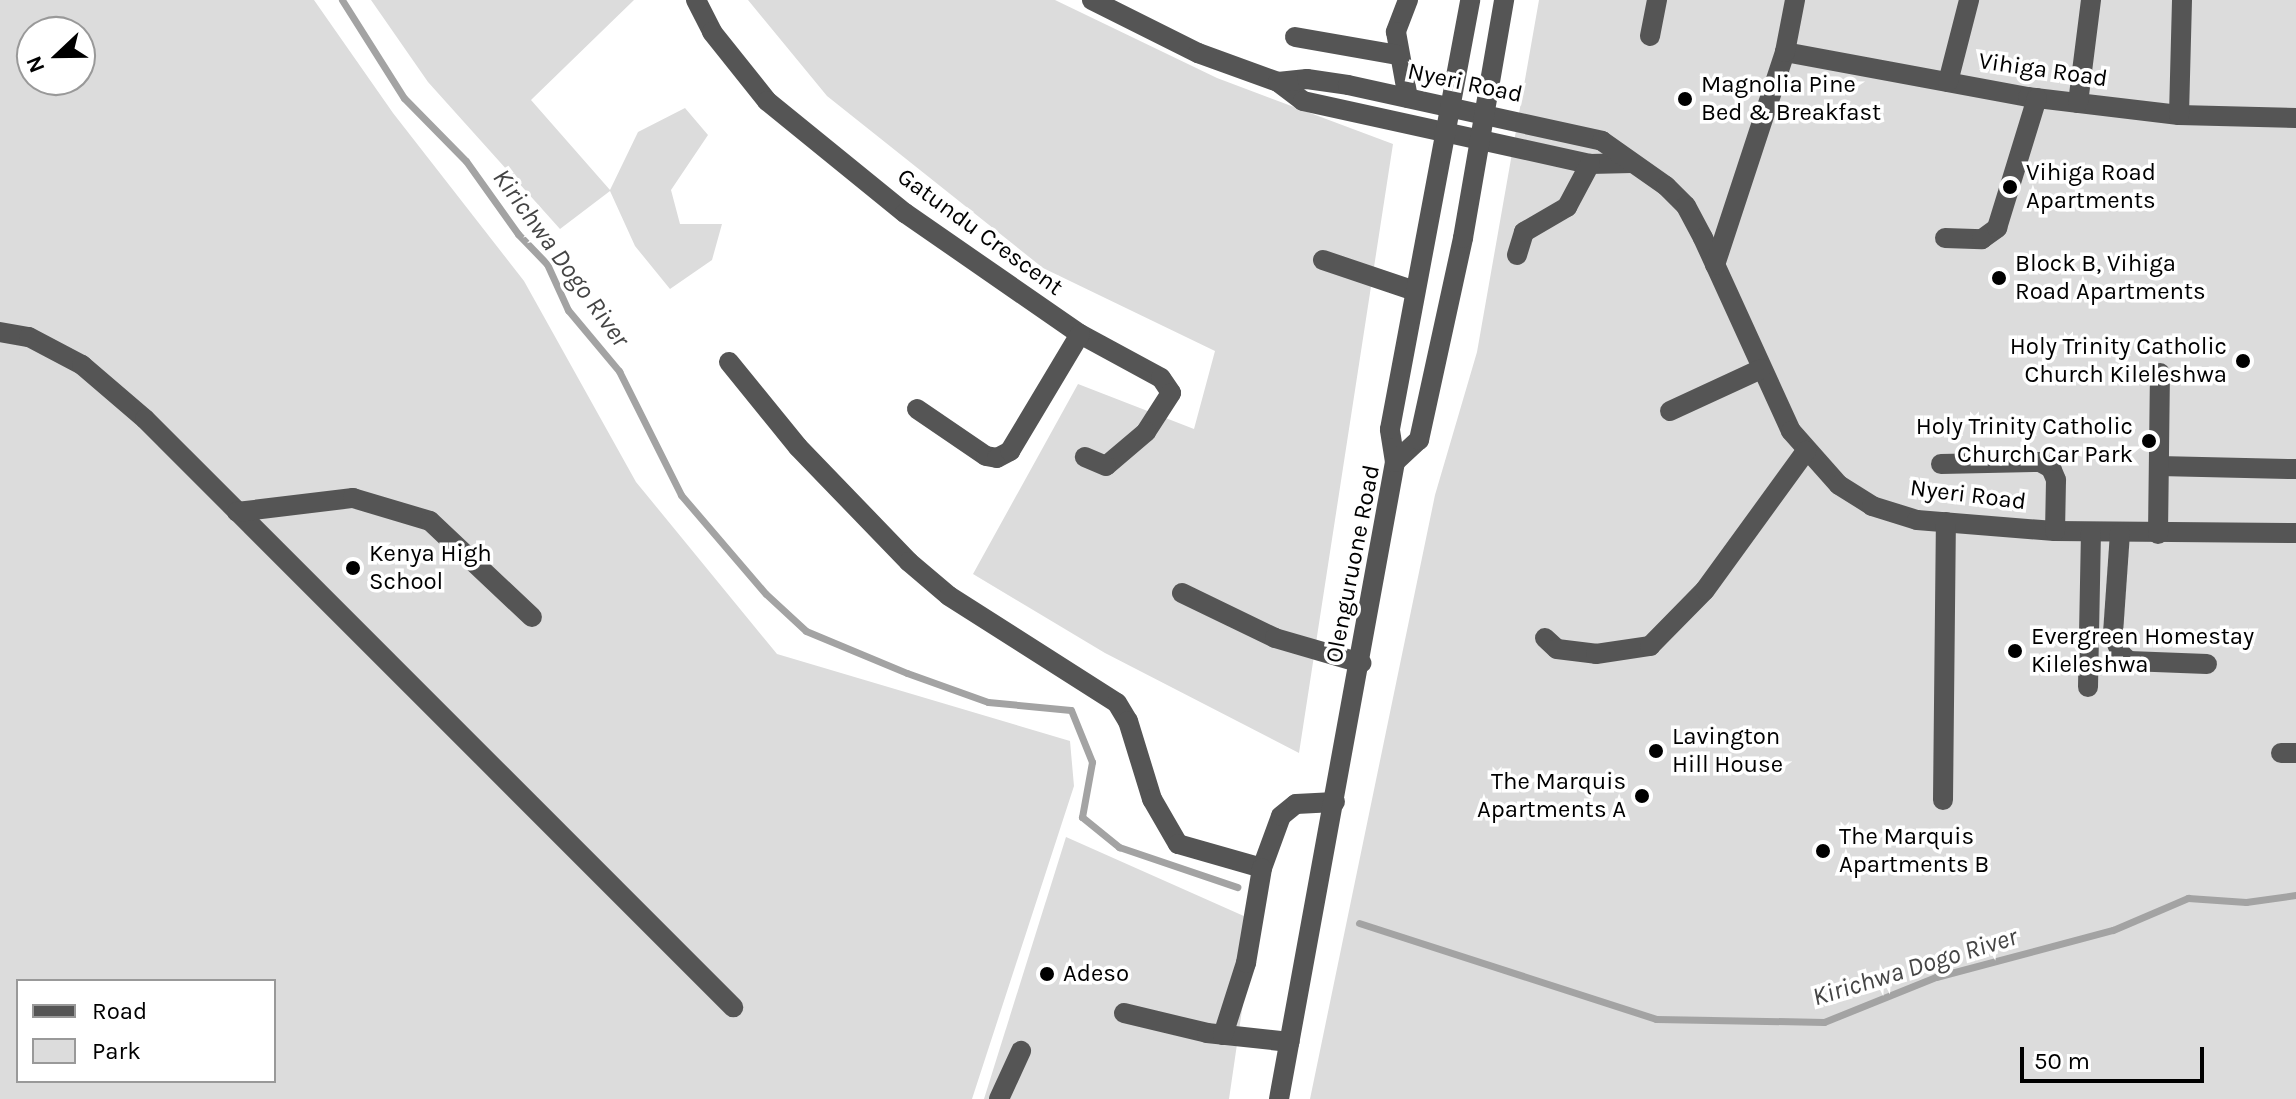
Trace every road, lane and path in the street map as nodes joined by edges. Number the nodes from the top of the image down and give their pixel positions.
1 (696, 0) edge
2 (1092, 0) edge
3 (1408, 0) edge
4 (1470, 0) edge
5 (1504, 0) edge
6 (1657, 0) edge
7 (1795, 0) edge
8 (1969, 0) edge
9 (2091, 0) edge
10 (2182, 0) edge
11 (1650, 36) dead end
12 (1295, 37) dead end
13 (1785, 52) junction
14 (1398, 55) junction
15 (1278, 82) junction
16 (1948, 82) junction
17 (1408, 98) junction
18 (2037, 98) junction
19 (2078, 103) junction
20 (1451, 107) junction
21 (1485, 114) junction
22 (2179, 115) junction
23 (2296, 118) edge
24 (1445, 135) junction
25 (1482, 142) junction
26 (1632, 163) junction
27 (1590, 164) junction
28 (1945, 238) dead end
29 (1517, 255) dead end
30 (1323, 260) dead end
31 (1715, 265) junction
32 (1415, 291) junction
33 (0, 332) edge
34 (1080, 334) junction
35 (729, 362) dead end
36 (1761, 369) junction
37 (2160, 373) dead end
38 (917, 409) dead end
39 (1670, 411) dead end
40 (1806, 451) junction
41 (1085, 457) dead end
42 (1395, 462) junction
43 (1941, 464) dead end
44 (2159, 466) junction
45 (2296, 469) edge
46 (237, 512) junction
47 (1946, 522) junction
48 (2055, 531) junction
49 (2091, 532) junction
50 (2120, 533) junction
51 (2296, 533) edge
52 (2158, 534) junction
53 (1182, 593) dead end
54 (532, 617) dead end
55 (1545, 638) dead end
56 (1361, 663) junction
57 (2207, 664) dead end
58 (2088, 687) dead end
59 (1943, 800) dead end
60 (1335, 802) junction
61 (1262, 868) junction
62 (733, 1007) dead end
63 (1124, 1013) dead end
64 (1223, 1035) junction
65 (1290, 1042) junction
66 (1021, 1051) dead end
67 (999, 1099) edge
68 (1279, 1099) edge

1 - 34 street, Gatundu Crescent
2 - 15 street, Nyeri Road
3 - 14 street
4 - 20 street
5 - 21 street, Olenguruone Road
6 - 11 street
7 - 13 street
8 - 16 street
9 - 19 street
10 - 22 street
12 - 14 street
13 - 16 street, Vihiga Road
13 - 31 street
14 - 17 street
15 - 17 street, Nyeri Road
15 - 24 street, Nyeri Road
16 - 18 street, Vihiga Road
17 - 20 street, Nyeri Road
18 - 19 street, Vihiga Road
18 - 28 street
19 - 22 street, Vihiga Road
20 - 21 street, Nyeri Road
20 - 24 street
21 - 25 street, Olenguruone Road
21 - 26 street, Nyeri Road
22 - 23 street, Vihiga Road
24 - 25 street, Nyeri Road
24 - 32 street
25 - 27 street, Nyeri Road
25 - 42 street, Olenguruone Road
26 - 27 street, Nyeri Road
26 - 31 street, Nyeri Road
27 - 29 street
30 - 32 street
31 - 36 street, Nyeri Road
32 - 42 street
33 - 46 street
34 - 38 street
34 - 41 street, Gatundu Crescent
35 - 61 street
36 - 39 street
36 - 40 street, Nyeri Road
37 - 44 street
40 - 47 street, Nyeri Road
40 - 55 street
42 - 56 street, Olenguruone Road
43 - 48 street
44 - 45 street
44 - 52 street
46 - 54 street
46 - 62 street
47 - 48 street, Nyeri Road
47 - 59 street
48 - 49 street, Nyeri Road
49 - 50 street, Nyeri Road
49 - 58 street
50 - 52 street, Nyeri Road
50 - 57 street
51 - 52 street, Nyeri Road
53 - 56 street
56 - 60 street, Olenguruone Road
60 - 61 street
60 - 65 street, Olenguruone Road
61 - 64 street
63 - 64 street
64 - 65 street
65 - 68 street, Olenguruone Road
66 - 67 street

